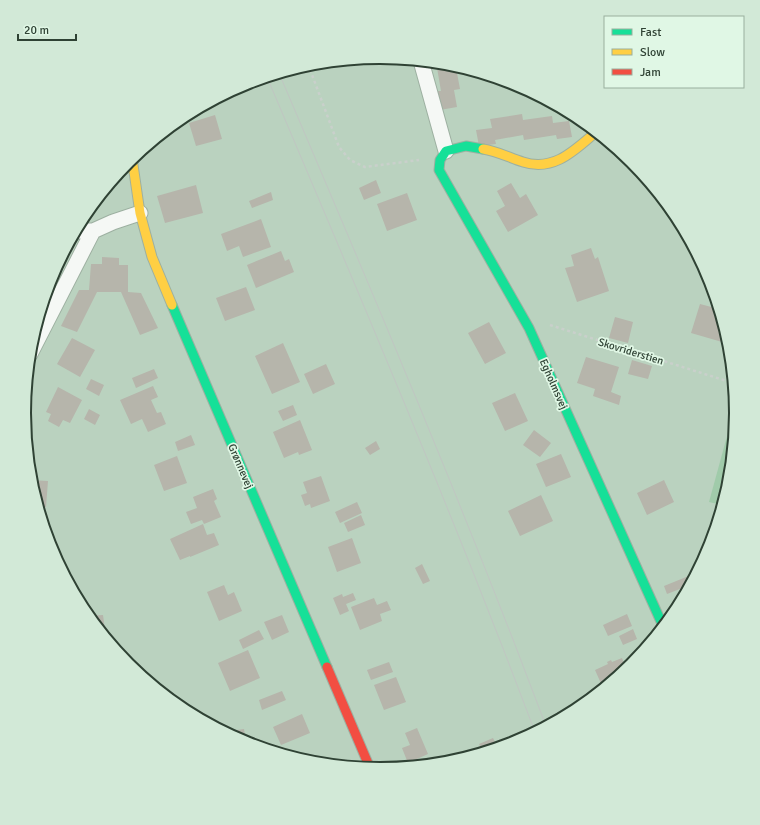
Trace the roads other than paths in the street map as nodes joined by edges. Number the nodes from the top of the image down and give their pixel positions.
1 (422, 66) edge
2 (592, 136) edge
3 (443, 155) junction
4 (133, 166) edge
5 (140, 213) junction
6 (82, 231) edge
7 (93, 231) junction
8 (40, 334) edge
9 (660, 620) edge
10 (367, 761) edge

1 - 3 street, Egholmsvej
2 - 3 street
3 - 9 street, Egholmsvej
4 - 5 street, Grønnevej
5 - 7 street
5 - 10 street, Grønnevej
6 - 7 street
7 - 8 street

